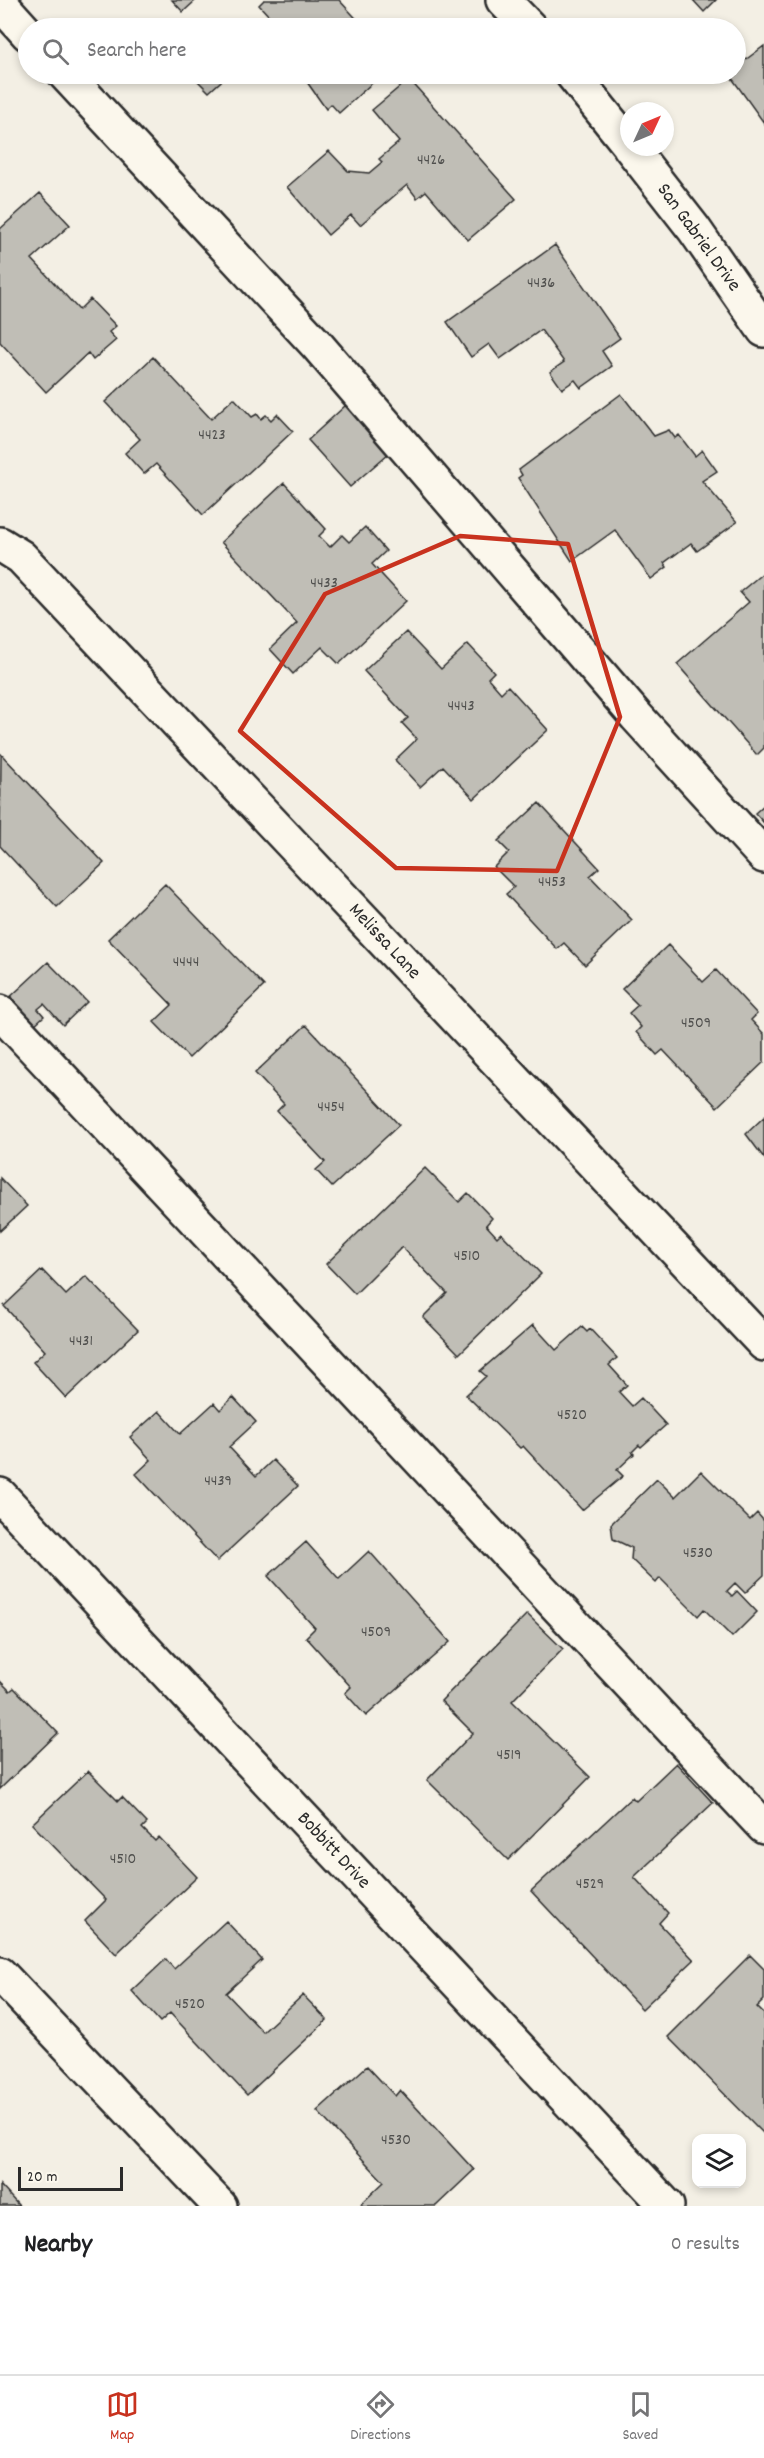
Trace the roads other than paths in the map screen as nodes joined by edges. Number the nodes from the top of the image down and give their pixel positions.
1 (503, 0) edge
2 (0, 3) edge
3 (520, 18) edge
4 (18, 23) edge
5 (74, 84) edge
6 (581, 84) edge
7 (620, 133) edge
8 (638, 156) edge
9 (764, 330) edge
10 (0, 544) edge
11 (764, 856) edge
12 (0, 1012) edge
13 (764, 1344) edge
14 (0, 1496) edge
15 (764, 1827) edge
16 (0, 1974) edge
17 (220, 2206) edge
18 (667, 2206) edge

1 - 3 street
2 - 4 street
5 - 11 street
6 - 7 street, San Gabriel Drive
8 - 9 street, San Gabriel Drive
10 - 13 street, Melissa Lane
12 - 15 street
14 - 18 street, Bobbitt Drive
16 - 17 street

